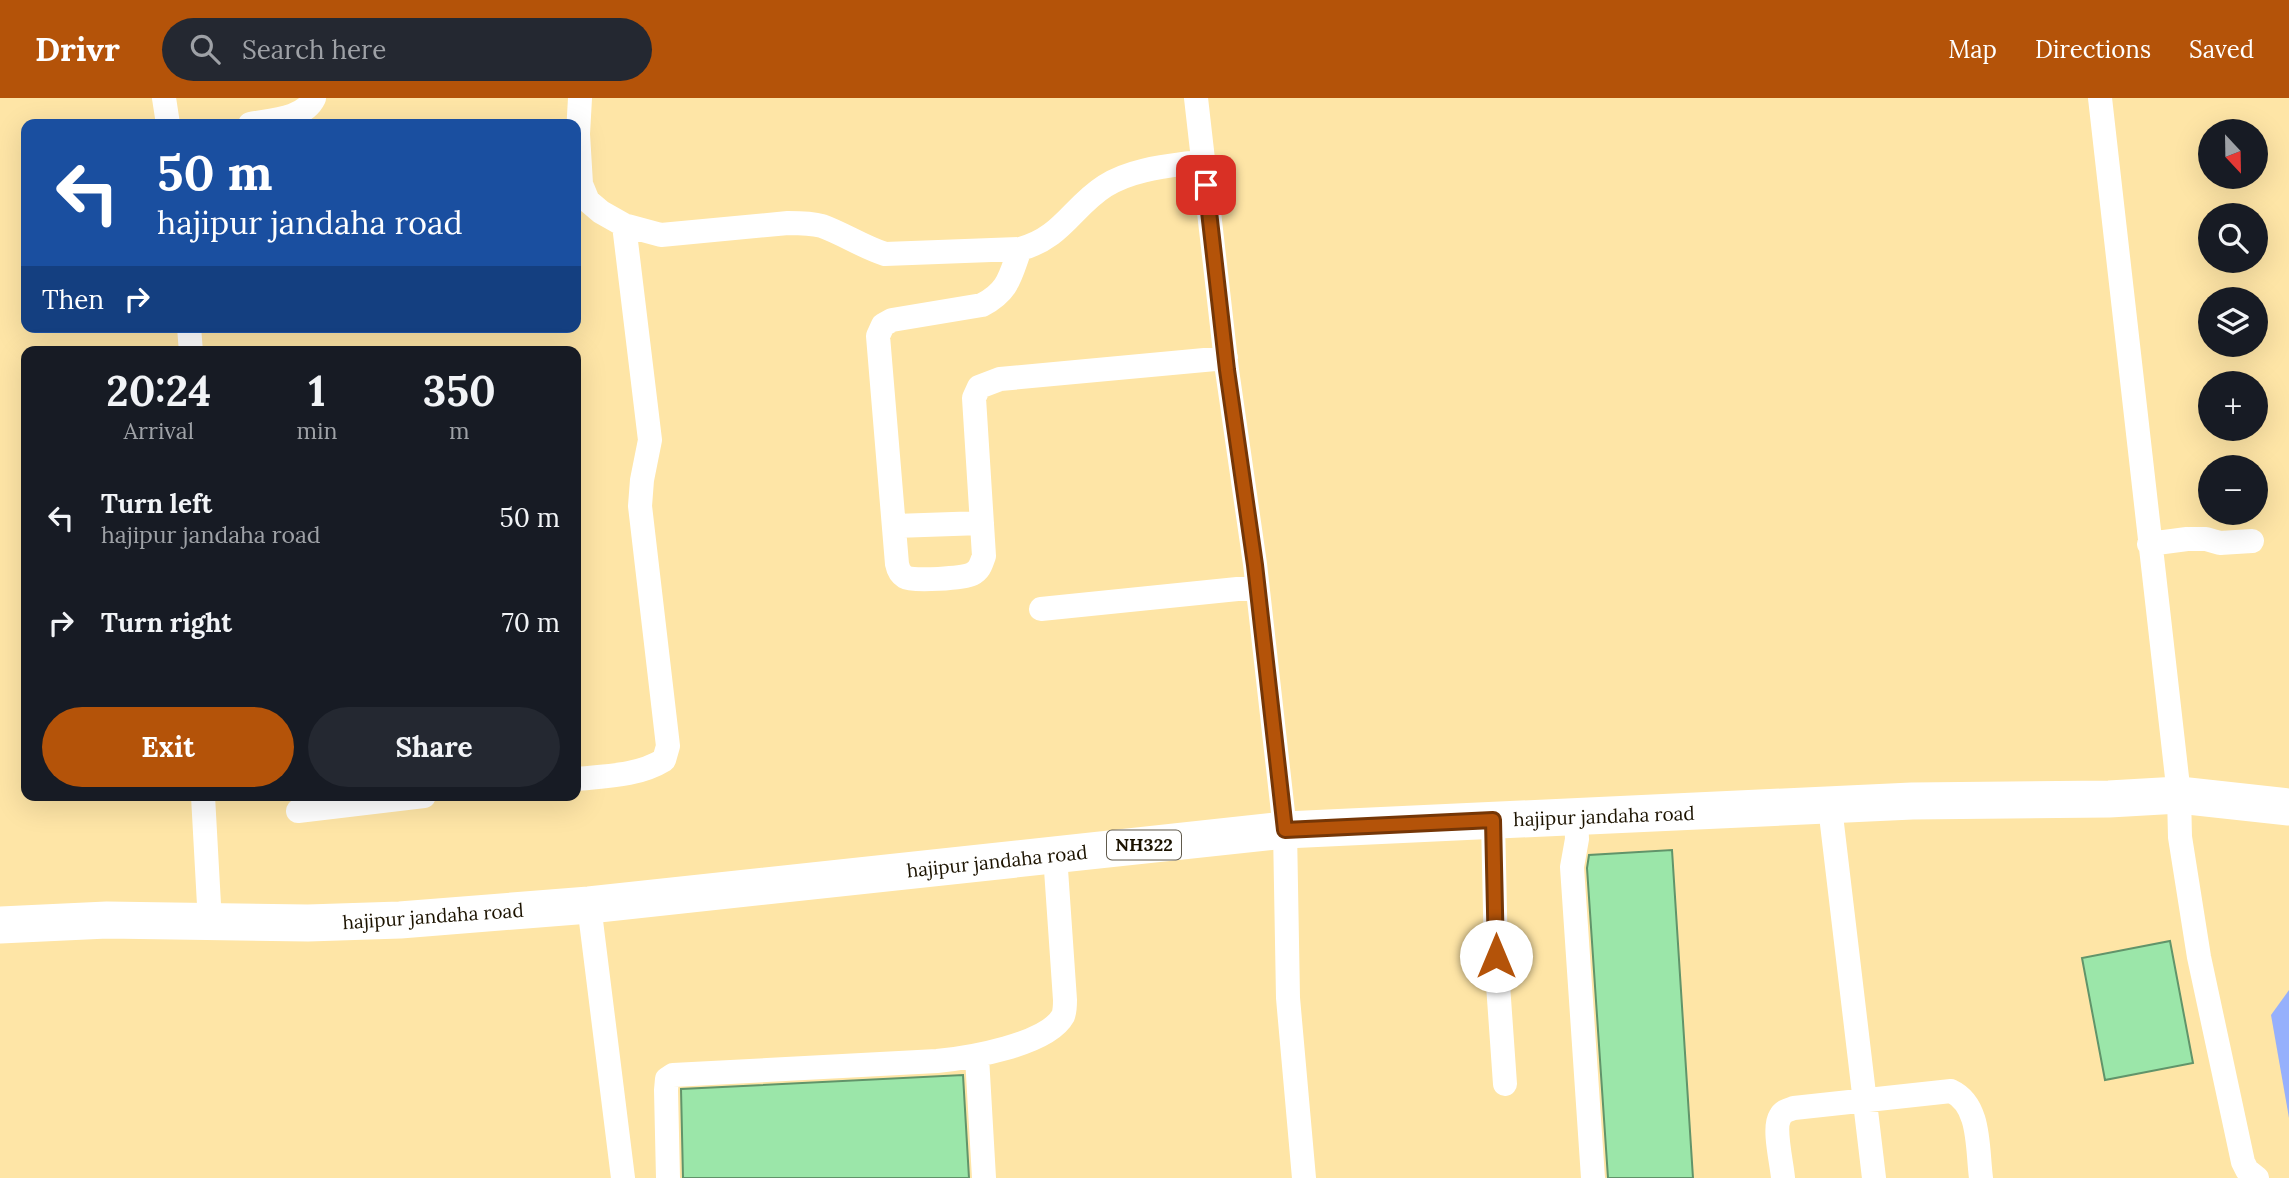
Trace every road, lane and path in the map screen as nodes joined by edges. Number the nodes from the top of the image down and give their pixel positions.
1 (164, 98) edge
2 (314, 98) edge
3 (580, 98) edge
4 (1196, 98) edge
5 (2100, 98) edge
6 (167, 119) edge
7 (271, 119) edge
8 (578, 119) edge
9 (1204, 161) junction
10 (581, 184) edge
11 (624, 225) junction
12 (1020, 249) junction
13 (1226, 358) junction
14 (982, 523) junction
15 (895, 526) junction
16 (2252, 541) dead end
17 (2149, 544) junction
18 (1257, 587) junction
19 (1041, 609) dead end
20 (581, 778) edge
21 (2179, 795) junction
22 (203, 801) edge
23 (382, 801) edge
24 (1830, 807) junction
25 (2289, 807) edge
26 (298, 811) dead end
27 (1576, 817) junction
28 (1493, 820) junction
29 (1285, 830) junction
30 (1055, 855) junction
31 (589, 905) junction
32 (210, 923) junction
33 (0, 925) edge
34 (977, 1057) junction
35 (1505, 1084) dead end
36 (1864, 1101) junction
37 (623, 1178) edge
38 (668, 1178) edge
39 (984, 1178) edge
40 (1304, 1178) edge
41 (1593, 1178) edge
42 (1783, 1178) edge
43 (1874, 1178) edge
44 (1981, 1178) edge
45 (2257, 1178) edge

1 - 6 street
2 - 7 street
3 - 8 street
4 - 9 street
5 - 17 street
9 - 12 street
9 - 13 street
10 - 11 street
11 - 12 street
11 - 20 street
12 - 15 street
13 - 14 street
13 - 18 street
14 - 15 street
14 - 15 street
16 - 17 street
17 - 21 street
18 - 19 street
18 - 29 street
21 - 24 highway, hajipur jandaha road / NH322
21 - 25 highway, hajipur jandaha road / NH322
21 - 45 street
22 - 32 street
23 - 26 street
24 - 27 highway, hajipur jandaha road / NH322
24 - 36 street
27 - 28 highway, hajipur jandaha road / NH322
27 - 41 street
28 - 29 highway, hajipur jandaha road / NH322
28 - 35 street
29 - 30 highway, hajipur jandaha road / NH322
29 - 40 street
30 - 31 highway, hajipur jandaha road / NH322
30 - 34 street
31 - 32 highway, hajipur jandaha road / NH322
31 - 37 street
32 - 33 highway, hajipur jandaha road / NH322
34 - 38 street
34 - 39 street
36 - 42 street
36 - 43 street
36 - 44 street

